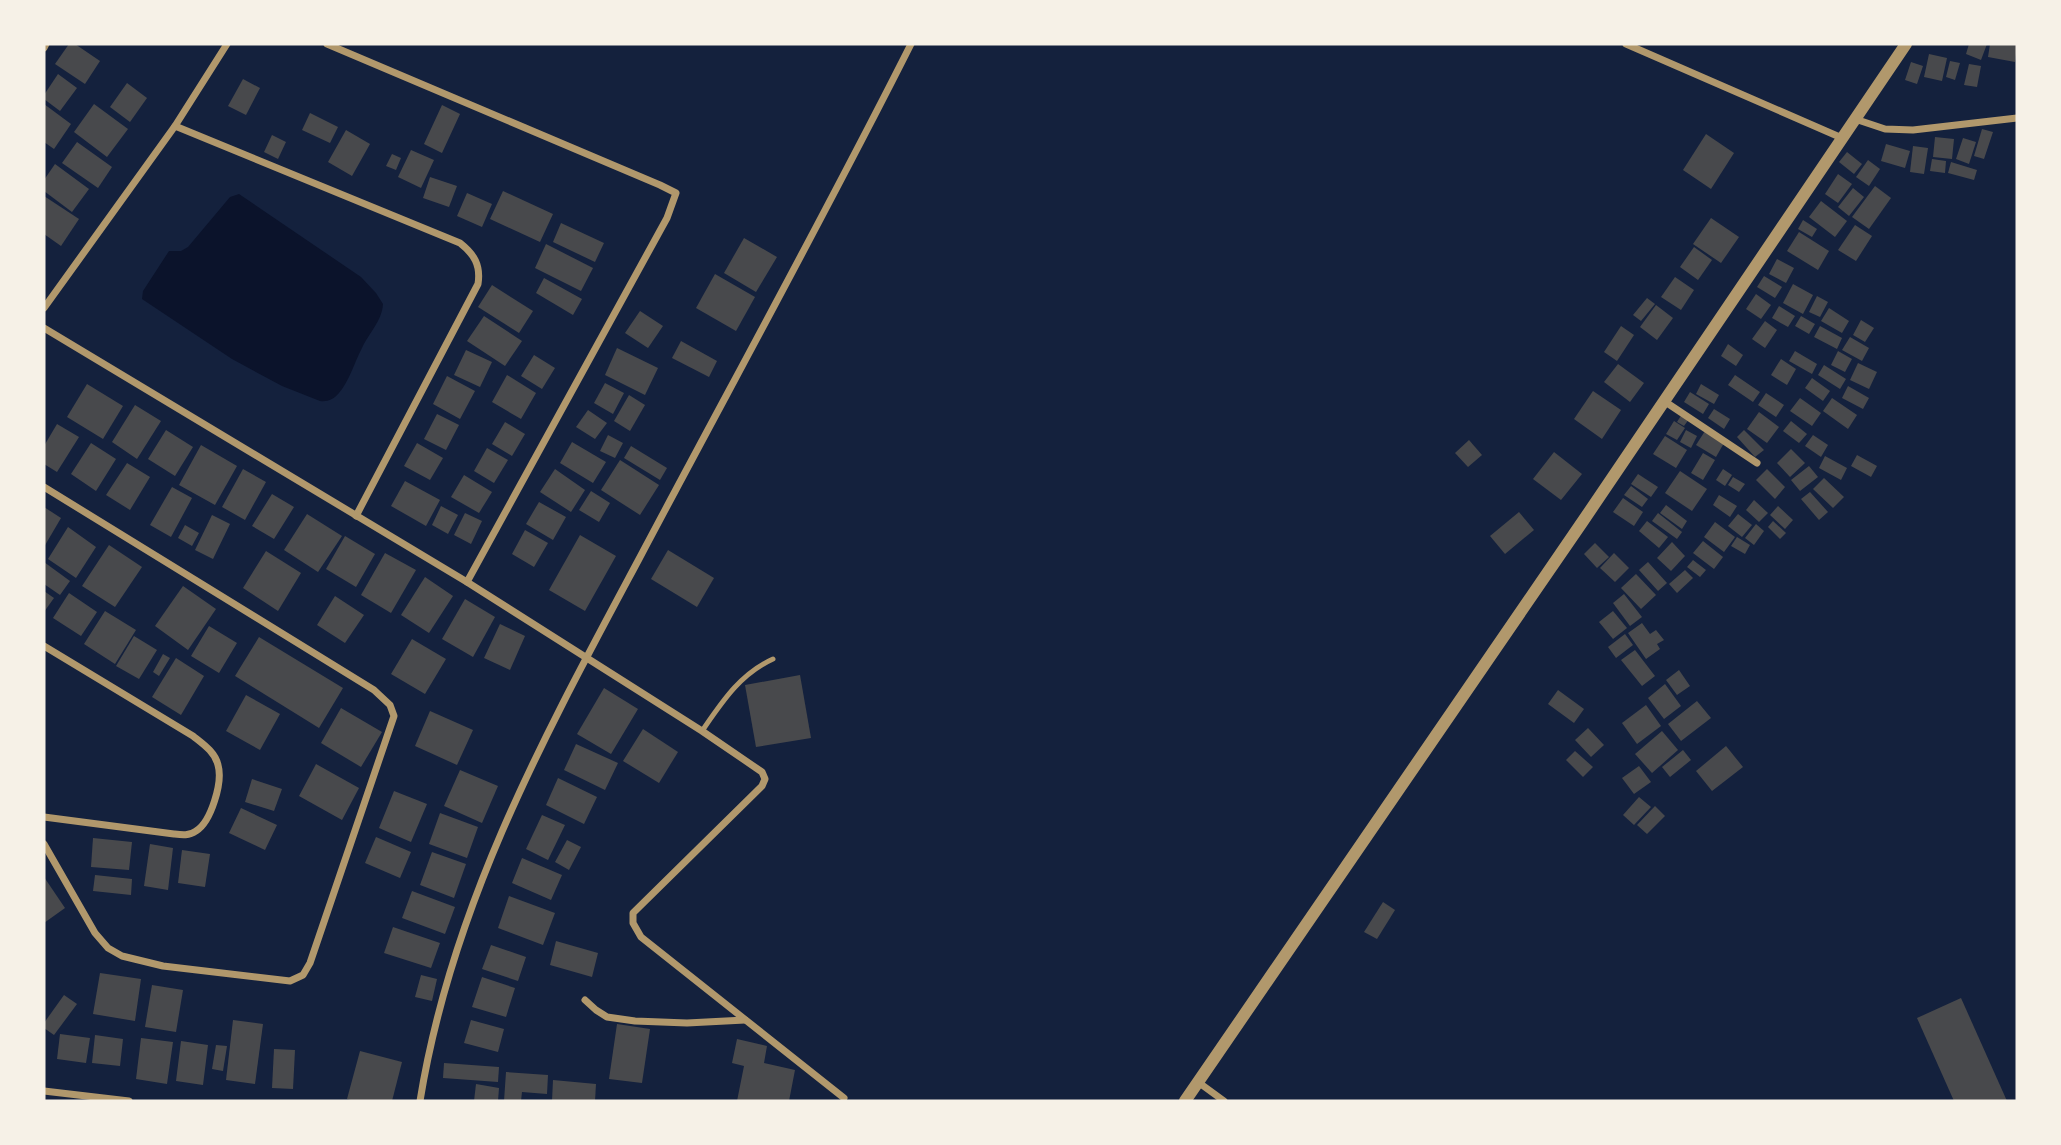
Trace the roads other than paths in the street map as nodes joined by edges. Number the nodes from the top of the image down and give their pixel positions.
1 (227, 44) edge
2 (327, 44) edge
3 (911, 44) edge
4 (1626, 44) edge
5 (1906, 44) edge
6 (2017, 118) edge
7 (1855, 119) junction
8 (175, 126) junction
9 (1842, 138) junction
10 (44, 308) edge
11 (44, 328) edge
12 (1663, 401) junction
13 (1757, 463) dead end
14 (44, 487) edge
15 (356, 516) junction
16 (467, 582) junction
17 (44, 646) edge
18 (586, 658) junction
19 (773, 659) dead end
20 (702, 731) junction
21 (44, 817) edge
22 (44, 844) edge
23 (585, 1000) dead end
24 (745, 1020) junction
25 (1198, 1083) junction
26 (44, 1091) edge
27 (844, 1100) edge
28 (129, 1101) edge
29 (420, 1101) edge
30 (1185, 1101) edge
31 (1224, 1101) edge

1 - 8 street
2 - 16 street
3 - 18 street
4 - 9 street
5 - 7 street
6 - 7 street
7 - 9 street
8 - 10 street
8 - 15 street
9 - 12 street
11 - 15 street
12 - 13 street
12 - 25 street
14 - 22 street
15 - 16 street
16 - 18 street
17 - 21 street
18 - 20 street
18 - 29 street
19 - 20 lane
20 - 24 street
23 - 24 street
24 - 27 street
25 - 30 street
25 - 31 street
26 - 28 street

